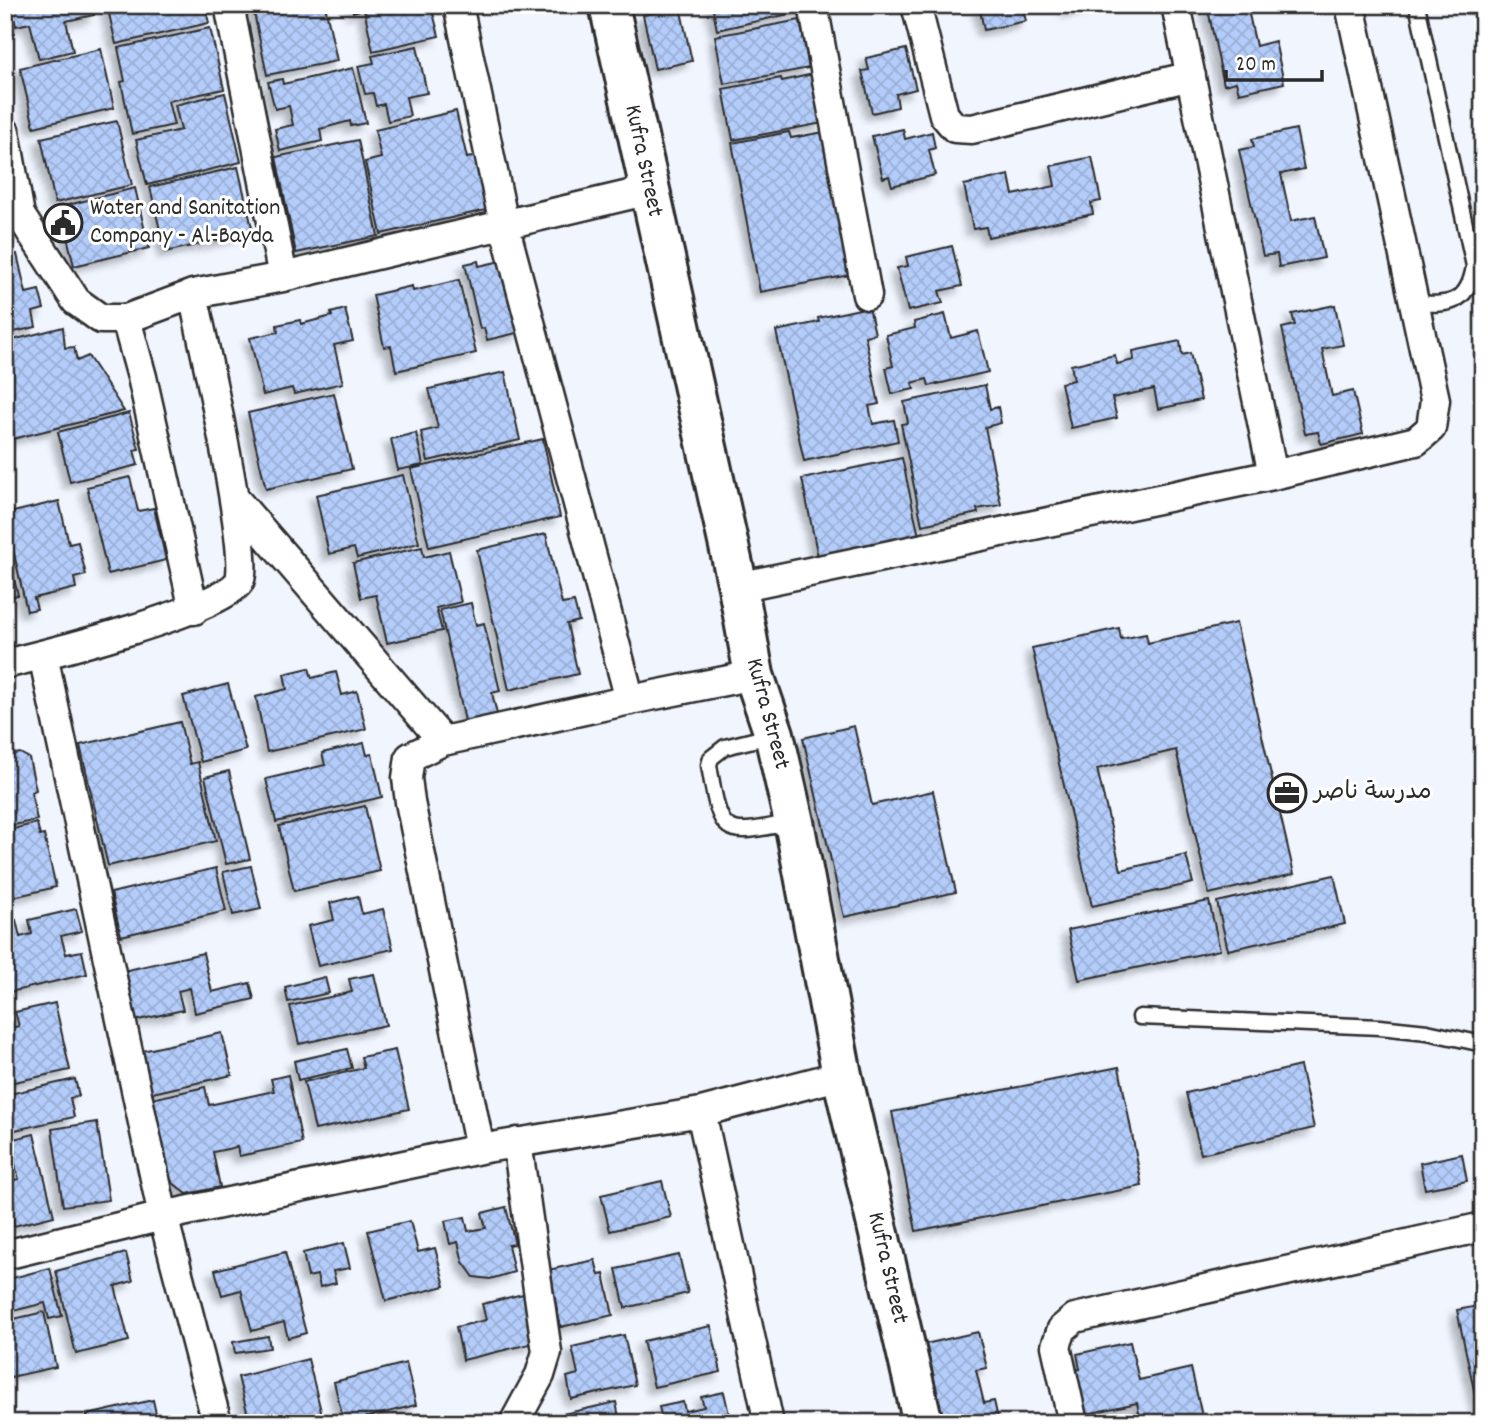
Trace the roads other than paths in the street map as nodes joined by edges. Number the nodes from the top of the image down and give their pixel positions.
1 (229, 5) edge
2 (458, 5) edge
3 (609, 5) edge
4 (813, 5) edge
5 (916, 5) edge
6 (1176, 5) edge
7 (1350, 5) edge
8 (1417, 5) edge
9 (1191, 76) junction
10 (5, 132) edge
11 (650, 190) junction
12 (13, 216) edge
13 (504, 224) junction
14 (283, 277) junction
15 (193, 295) junction
16 (867, 295) dead end
17 (1414, 303) junction
18 (126, 319) junction
19 (1273, 475) junction
20 (234, 498) junction
21 (738, 587) junction
22 (194, 610) junction
23 (43, 655) junction
24 (5, 664) edge
25 (754, 676) junction
26 (630, 699) junction
27 (774, 734) junction
28 (443, 741) junction
29 (794, 822) junction
30 (1140, 1017) dead end
31 (1483, 1044) edge
32 (842, 1075) junction
33 (701, 1112) junction
34 (517, 1142) junction
35 (480, 1149) junction
36 (163, 1216) junction
37 (1483, 1227) edge
38 (5, 1255) edge
39 (218, 1423) edge
40 (514, 1423) edge
41 (769, 1423) edge
42 (923, 1423) edge
43 (1073, 1423) edge

1 - 14 street
2 - 13 street
3 - 11 street, Kufra Street
4 - 16 street
5 - 9 street
6 - 9 street
7 - 17 street
8 - 17 lane
9 - 19 street
10 - 12 street
11 - 13 street
11 - 21 street, Kufra Street
12 - 18 street
13 - 14 street
13 - 26 street
14 - 15 street
15 - 18 street
15 - 20 street
17 - 19 street
18 - 22 street
19 - 21 street
20 - 22 street
20 - 28 street
21 - 25 street, Kufra Street
22 - 23 street
23 - 24 street
23 - 36 street
25 - 26 street
25 - 27 street, Kufra Street
26 - 28 street
27 - 29 street, Kufra Street
27 - 29 lane
28 - 35 street
29 - 32 street, Kufra Street
30 - 31 lane
32 - 33 street
32 - 42 street, Kufra Street
33 - 34 street
33 - 41 street
34 - 35 street
34 - 40 street
35 - 36 street
36 - 38 street
36 - 39 street
37 - 43 street

